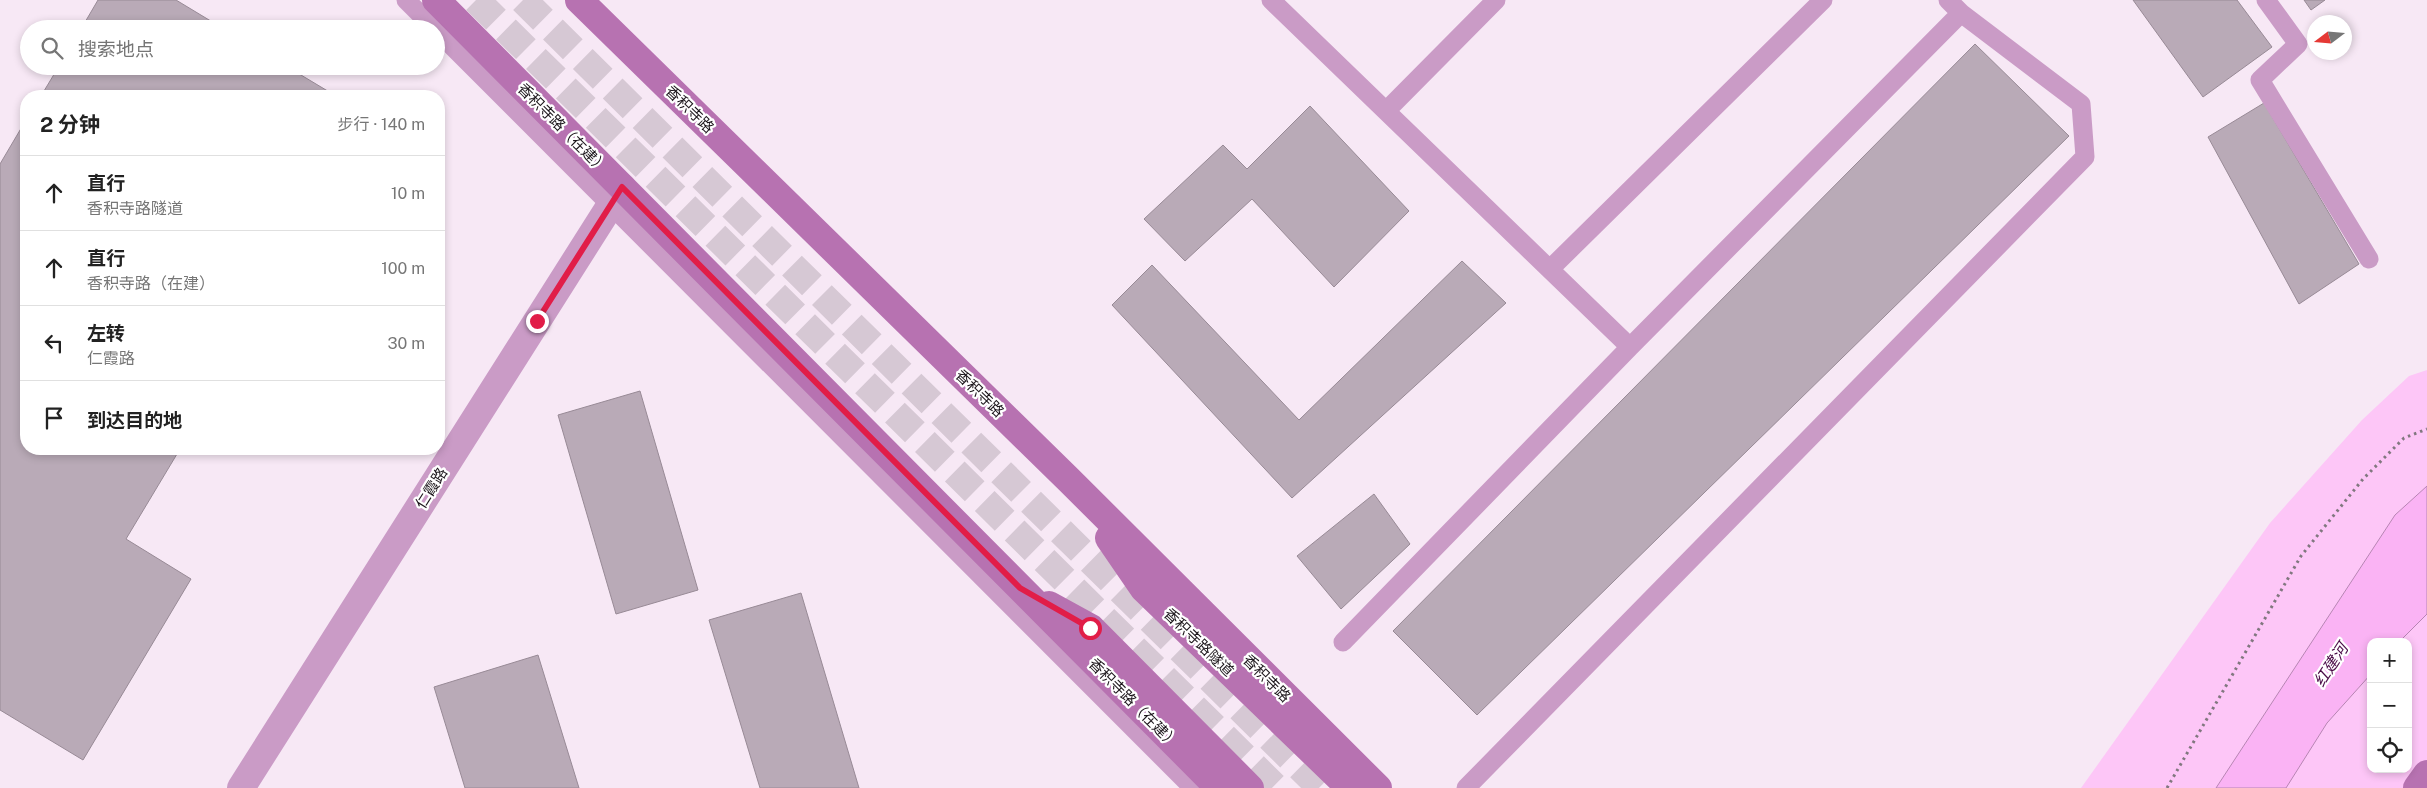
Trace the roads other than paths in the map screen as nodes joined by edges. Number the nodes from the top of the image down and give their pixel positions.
1 (406, 0) edge
2 (436, 0) edge
3 (579, 0) edge
4 (1271, 0) edge
5 (1496, 0) edge
6 (1823, 0) edge
7 (2266, 0) edge
8 (1954, 7) edge
9 (425, 20) edge
10 (445, 39) edge
11 (1386, 111) junction
12 (616, 196) junction
13 (2369, 259) dead end
14 (1550, 269) junction
15 (1630, 347) junction
16 (1068, 480) junction
17 (1020, 588) junction
18 (1343, 642) dead end
19 (2427, 774) edge
20 (241, 788) edge
21 (1193, 788) edge
22 (1219, 788) edge
23 (1250, 788) edge
24 (1350, 788) edge
25 (1378, 788) edge
26 (1466, 788) edge
27 (2417, 788) edge

1 - 9 lane
2 - 12 main road, 香积寺路（在建）
3 - 16 main road, 香积寺路
4 - 11 lane
5 - 11 lane
6 - 14 lane
7 - 13 lane
8 - 15 lane
8 - 26 lane
10 - 12 lane
11 - 14 lane
12 - 17 main road, 香积寺路（在建）
12 - 20 street, 仁霞路
12 - 21 lane
14 - 15 lane
15 - 18 lane
16 - 24 main road, 香积寺路隧道
16 - 25 main road, 香积寺路
17 - 22 main road, 香积寺路（在建）
17 - 23 main road
19 - 27 main road

